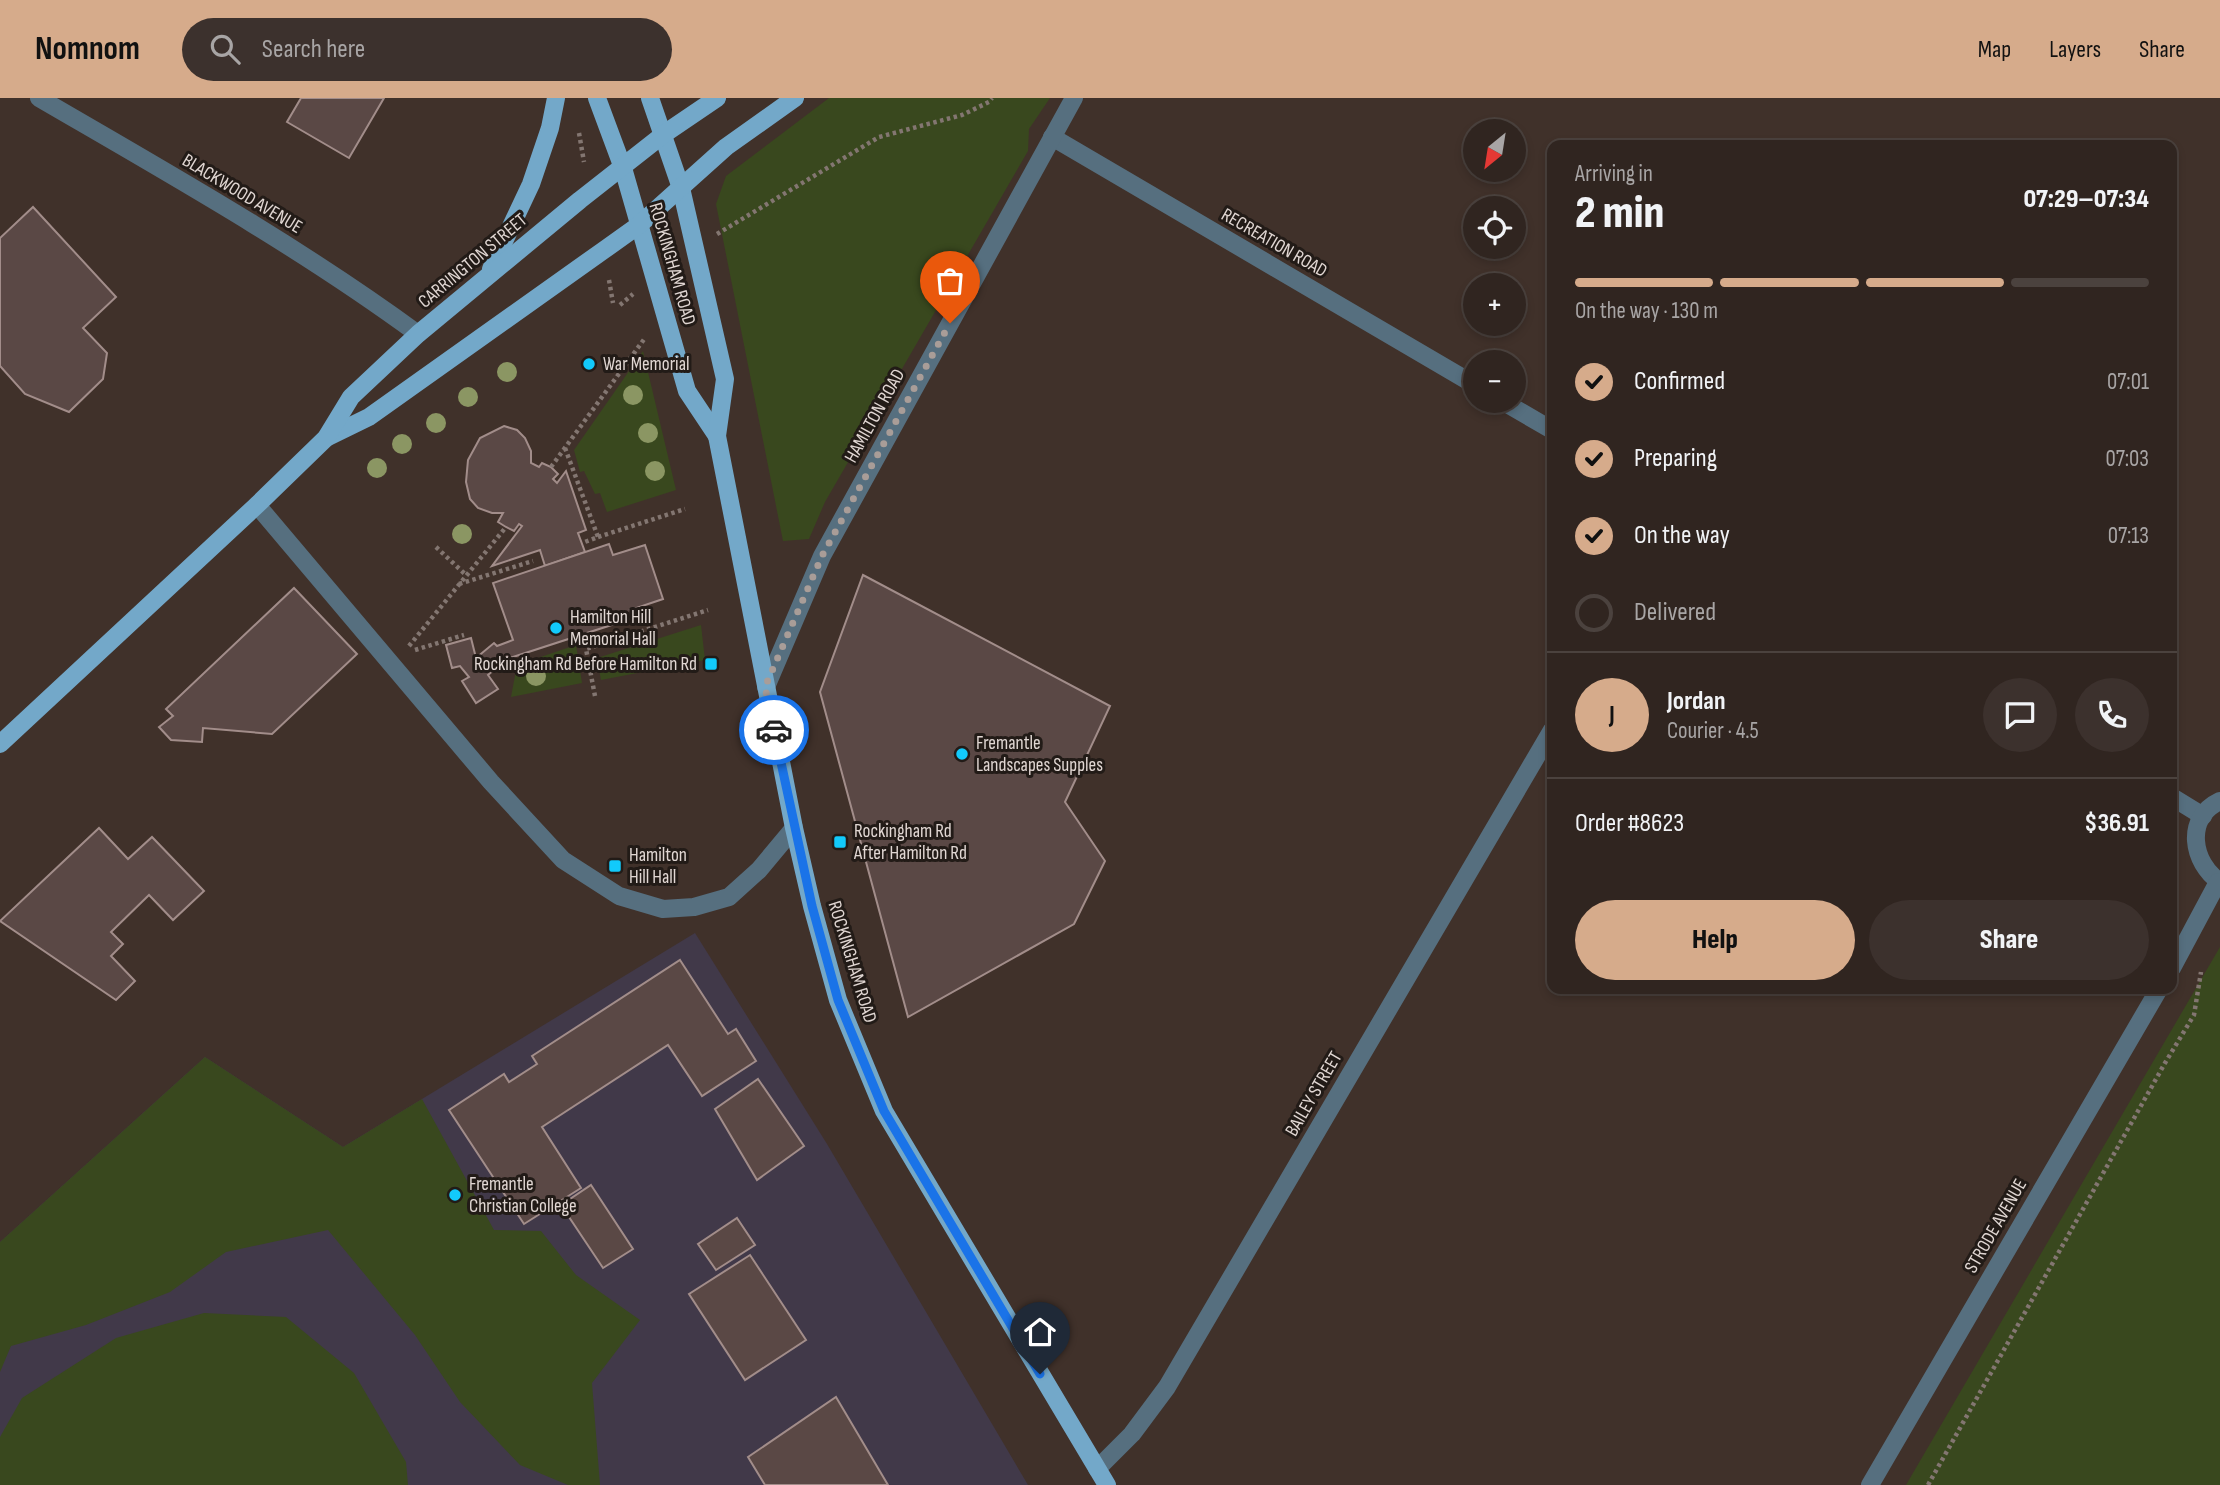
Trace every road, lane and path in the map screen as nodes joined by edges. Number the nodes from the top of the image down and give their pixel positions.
1 (39, 98) edge
2 (556, 98) edge
3 (597, 98) edge
4 (650, 98) edge
5 (717, 98) edge
6 (795, 98) edge
7 (992, 98) edge
8 (1074, 98) edge
9 (664, 134) junction
10 (1052, 137) junction
11 (623, 168) junction
12 (681, 188) junction
13 (740, 222) dead end
14 (639, 225) junction
15 (488, 275) junction
16 (418, 334) junction
17 (648, 335) dead end
18 (1463, 378) edge
19 (1523, 413) edge
20 (1547, 427) edge
21 (717, 436) junction
22 (326, 438) junction
23 (565, 447) junction
24 (551, 467) dead end
25 (257, 505) junction
26 (685, 509) dead end
27 (506, 527) dead end
28 (598, 537) junction
29 (582, 543) dead end
30 (436, 547) dead end
31 (533, 561) dead end
32 (466, 575) junction
33 (459, 585) junction
34 (708, 610) dead end
35 (464, 635) dead end
36 (765, 687) junction
37 (595, 695) dead end
38 (1547, 739) edge
39 (0, 744) edge
40 (2177, 800) edge
41 (2220, 802) edge
42 (2203, 816) junction
43 (794, 828) junction
44 (2219, 882) edge
45 (2177, 959) edge
46 (2202, 967) dead end
47 (2157, 994) edge
48 (1097, 1469) junction
49 (1107, 1485) edge
50 (1870, 1485) edge
51 (1928, 1485) edge

1 - 16 street, BLACKWOOD AVENUE
2 - 15 main road
3 - 11 main road, ROCKINGHAM ROAD
4 - 9 main road, ROCKINGHAM ROAD
5 - 9 main road, CARRINGTON STREET
6 - 12 main road, CARRINGTON STREET
7 - 13 path
8 - 10 street, HAMILTON ROAD
9 - 11 main road, CARRINGTON STREET
9 - 12 main road, ROCKINGHAM ROAD
10 - 18 street, RECREATION ROAD
10 - 36 street, HAMILTON ROAD
11 - 14 main road, ROCKINGHAM ROAD
11 - 15 main road, CARRINGTON STREET
12 - 14 main road, CARRINGTON STREET
12 - 21 main road, ROCKINGHAM ROAD
14 - 21 main road, ROCKINGHAM ROAD
14 - 22 main road, CARRINGTON STREET
15 - 16 main road, CARRINGTON STREET
16 - 22 main road, CARRINGTON STREET
17 - 23 path
19 - 20 street
21 - 36 main road, ROCKINGHAM ROAD
22 - 25 main road, CARRINGTON STREET
23 - 24 path
23 - 28 path
25 - 39 main road, CARRINGTON STREET
25 - 43 street
26 - 28 path
27 - 32 path
28 - 29 path
30 - 32 path
31 - 33 path
32 - 33 path
33 - 35 path
34 - 37 path
36 - 43 main road, ROCKINGHAM ROAD
38 - 48 street, BAILEY STREET
40 - 42 street
41 - 42 street
42 - 44 street
43 - 48 main road, ROCKINGHAM ROAD
44 - 45 street
46 - 51 path
47 - 50 street, STRODE AVENUE
48 - 49 main road, ROCKINGHAM ROAD

